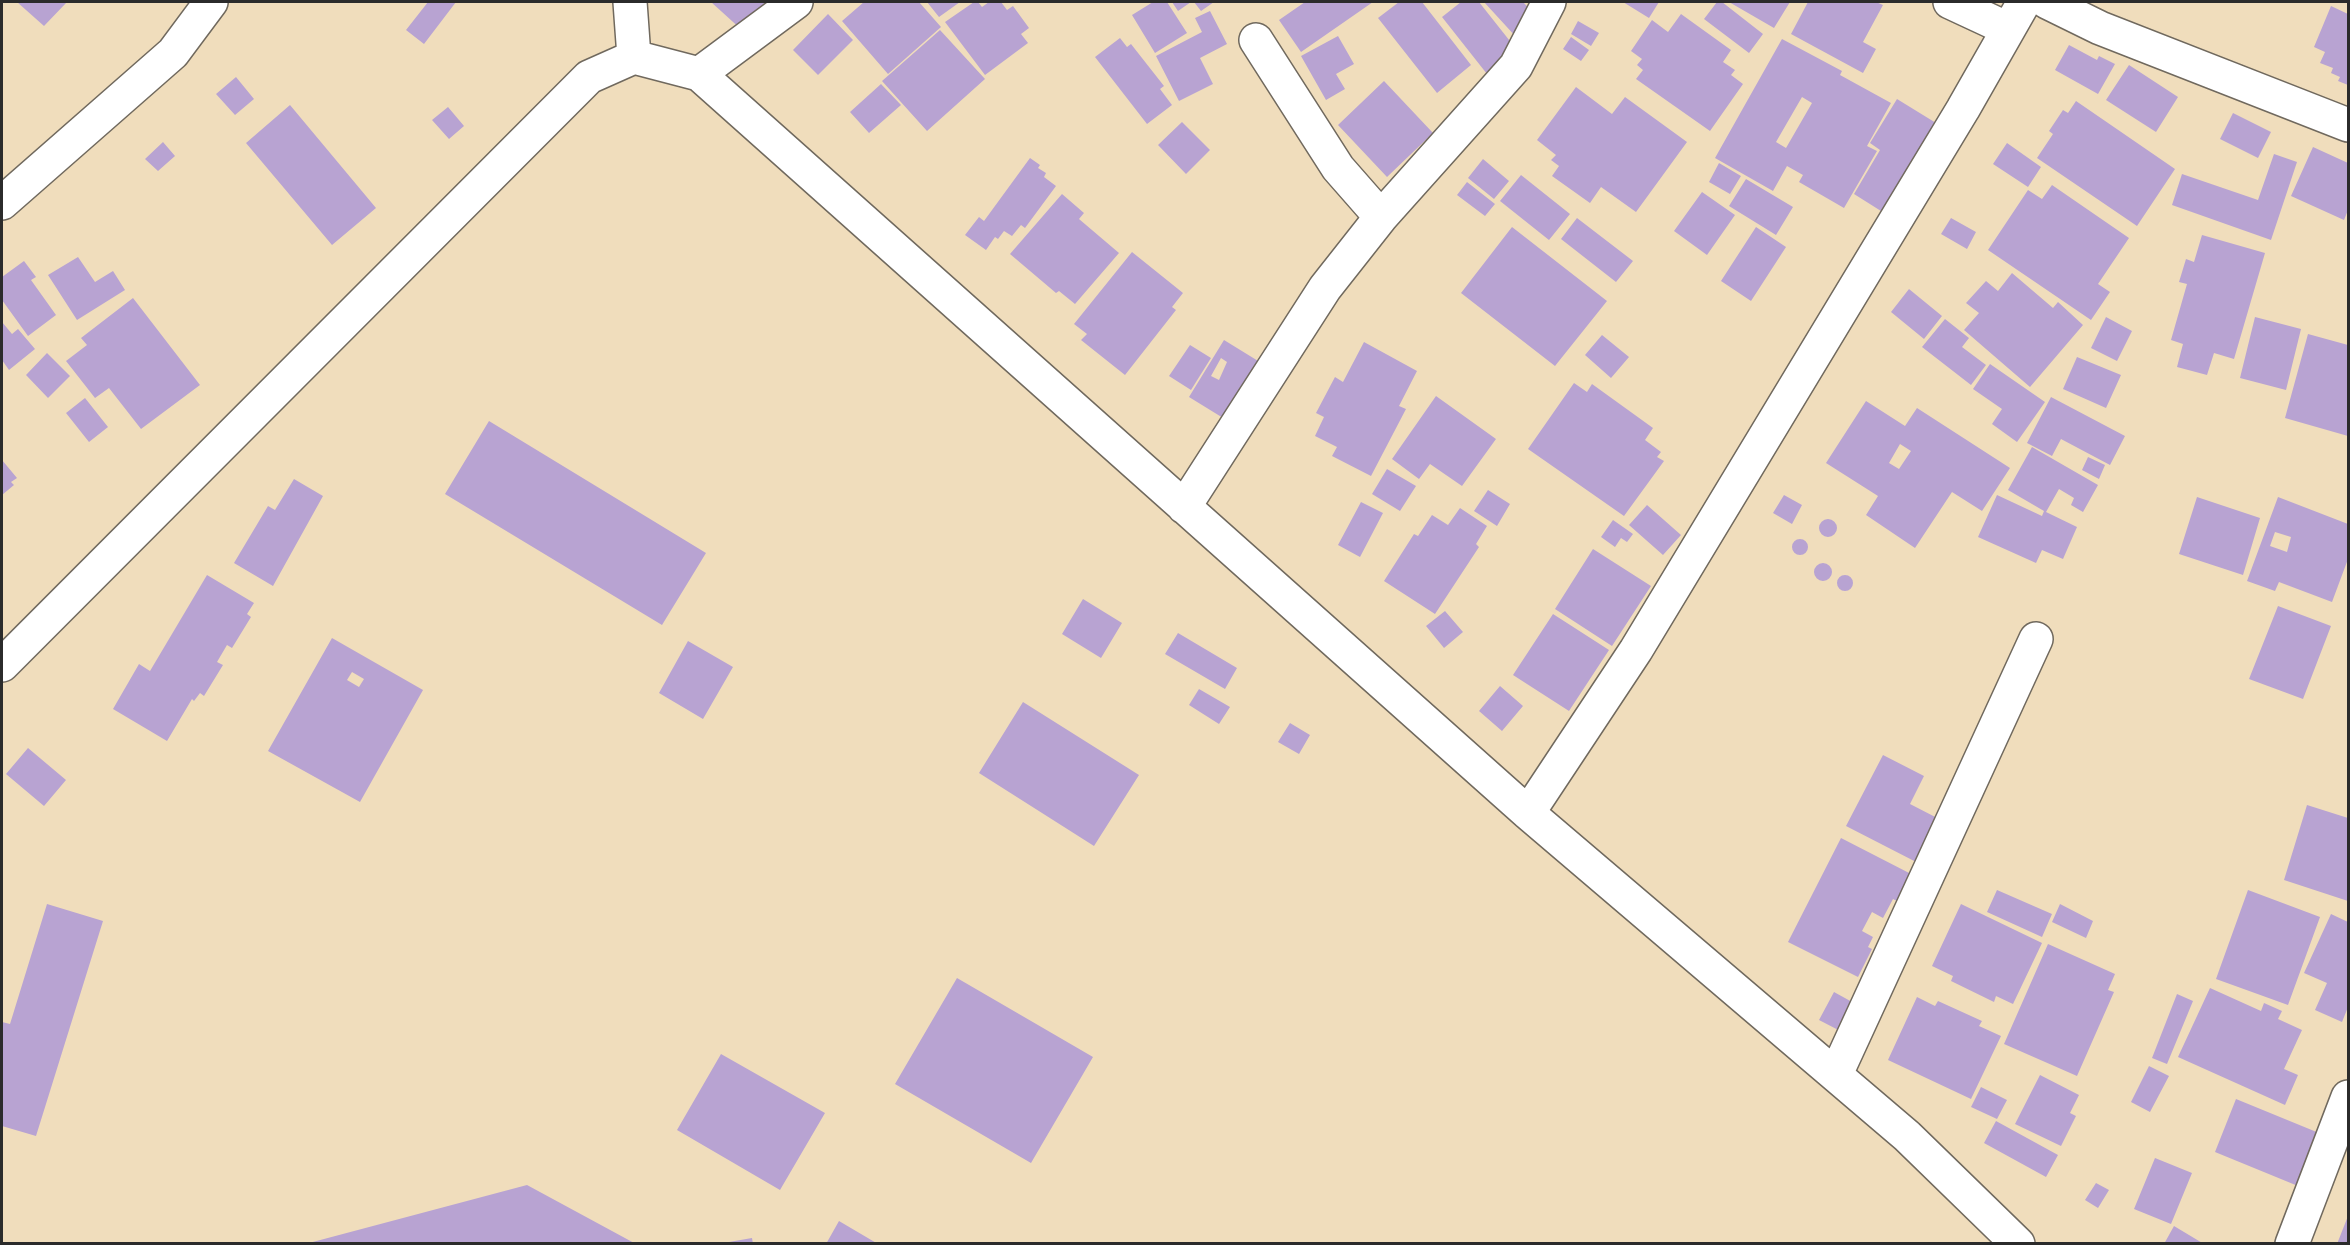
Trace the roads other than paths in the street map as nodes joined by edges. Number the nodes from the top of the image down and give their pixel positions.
1 (211, 2) edge
2 (630, 2) edge
3 (796, 2) edge
4 (1549, 2) edge
5 (1950, 2) edge
6 (2024, 2) edge
7 (2047, 2) edge
8 (2008, 29) junction
9 (1256, 40) dead end
10 (634, 57) junction
11 (699, 74) junction
12 (2349, 125) edge
13 (2, 203) edge
14 (1381, 217) junction
15 (1184, 507) junction
16 (2036, 639) dead end
17 (2, 665) edge
18 (1528, 813) junction
19 (1836, 1074) junction
20 (2345, 1116) edge
21 (2018, 1244) edge
22 (2292, 1244) edge

1 - 13 street
2 - 10 street
3 - 11 street
4 - 14 street
5 - 8 street
6 - 8 street
7 - 12 street
8 - 18 street
9 - 14 street
10 - 11 street
10 - 17 street
11 - 15 street
14 - 15 street
15 - 18 street
16 - 19 street
18 - 19 street
19 - 21 street
20 - 22 street

